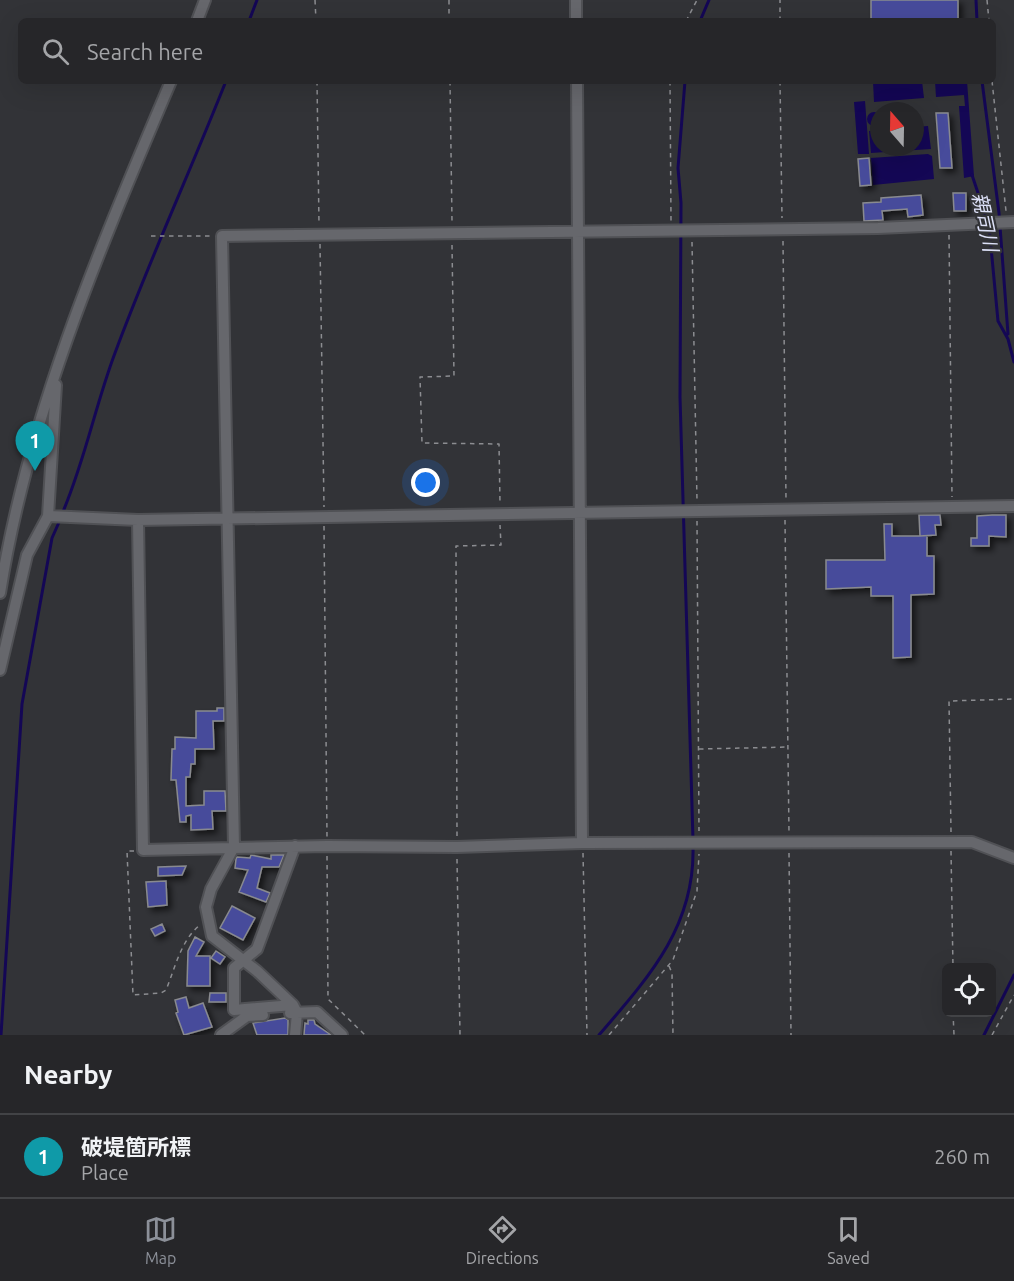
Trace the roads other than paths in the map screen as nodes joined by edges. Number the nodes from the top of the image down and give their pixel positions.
1 (205, 0) edge
2 (576, 0) edge
3 (197, 18) edge
4 (576, 18) edge
5 (170, 84) edge
6 (577, 84) edge
7 (1010, 222) edge
8 (579, 232) junction
9 (56, 370) junction
10 (1014, 506) edge
11 (580, 511) junction
12 (48, 516) junction
13 (228, 519) junction
14 (138, 520) junction
15 (0, 593) edge
16 (0, 670) edge
17 (582, 843) junction
18 (295, 846) junction
19 (234, 847) junction
20 (1014, 858) edge
21 (245, 961) junction
22 (295, 1009) junction
23 (221, 1035) edge
24 (295, 1035) edge
25 (342, 1035) edge

1 - 3 street
2 - 4 street
5 - 9 street
6 - 8 street
7 - 8 street
8 - 11 street
8 - 13 street
9 - 12 street
9 - 15 street
10 - 11 street
11 - 13 street
11 - 17 street
12 - 14 street
12 - 16 street
13 - 14 street
13 - 19 street
14 - 19 street
17 - 18 street
17 - 20 street
18 - 19 street
18 - 21 street
19 - 21 street
21 - 22 street
21 - 22 street
22 - 23 street
22 - 24 street
22 - 25 street

